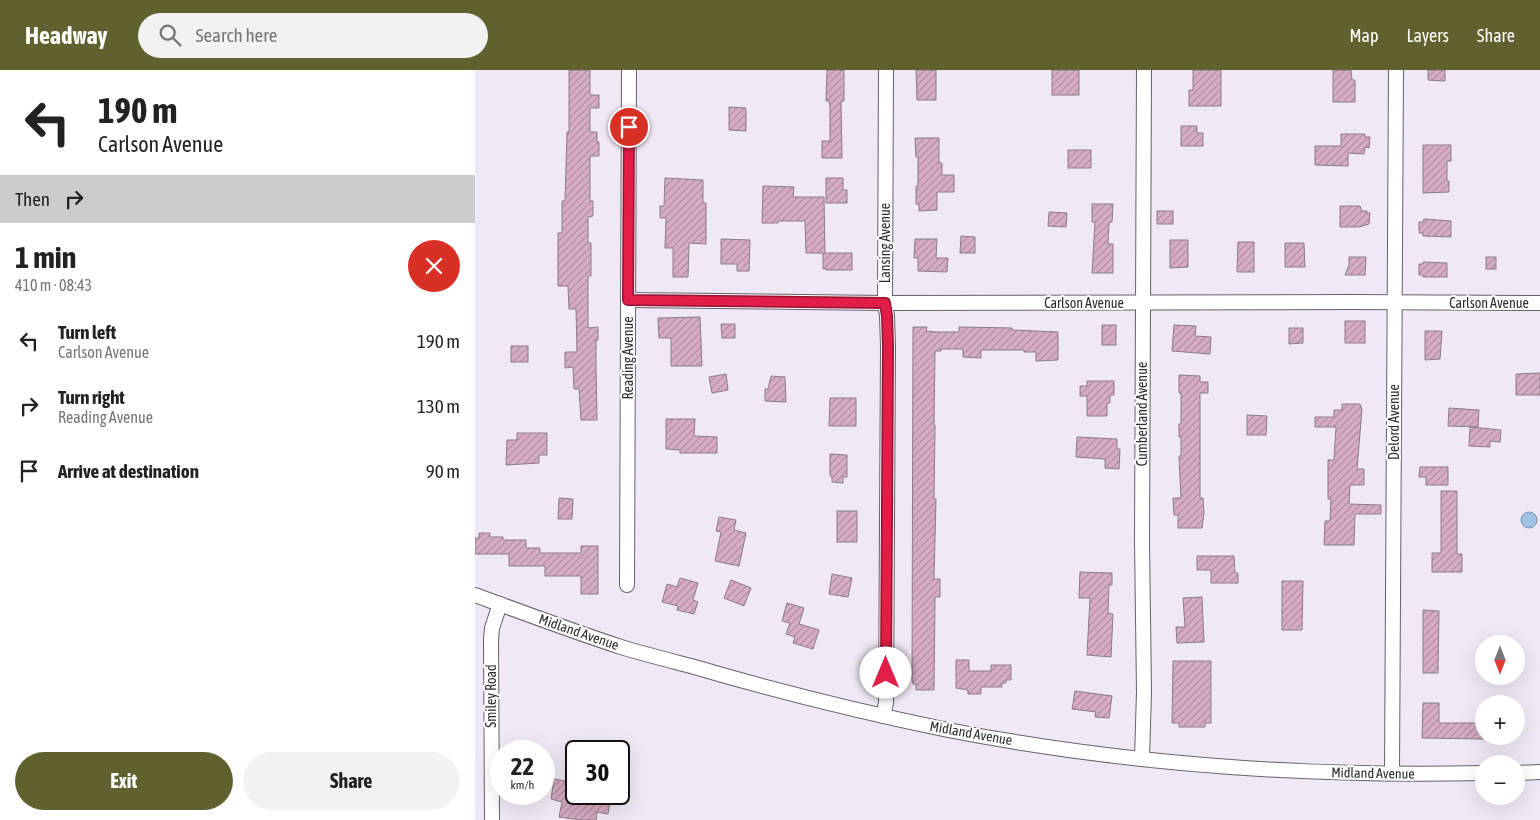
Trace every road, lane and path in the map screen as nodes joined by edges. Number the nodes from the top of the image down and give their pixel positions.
1 (629, 70) edge
2 (886, 70) edge
3 (1143, 70) edge
4 (1396, 70) edge
5 (628, 300) junction
6 (1142, 302) junction
7 (1395, 302) junction
8 (885, 303) junction
9 (1540, 303) edge
10 (627, 585) dead end
11 (475, 595) edge
12 (500, 604) junction
13 (883, 716) junction
14 (1142, 758) junction
15 (1540, 772) edge
16 (1475, 773) edge
17 (1525, 773) edge
18 (1392, 774) junction
19 (492, 820) edge

1 - 5 street, Reading Avenue
2 - 8 street, Lansing Avenue
3 - 6 street, Cumberland Avenue
4 - 7 street, Delord Avenue
5 - 8 street, Carlson Avenue
5 - 10 street, Reading Avenue
6 - 7 street, Carlson Avenue
6 - 8 street, Carlson Avenue
6 - 14 street, Cumberland Avenue
7 - 9 street, Carlson Avenue
7 - 18 street, Delord Avenue
8 - 13 street, Lansing Avenue
11 - 12 street, Midland Avenue
12 - 13 street, Midland Avenue
12 - 19 street, Smiley Road
13 - 14 street, Midland Avenue
14 - 18 street, Midland Avenue
15 - 17 street
16 - 18 street, Midland Avenue

